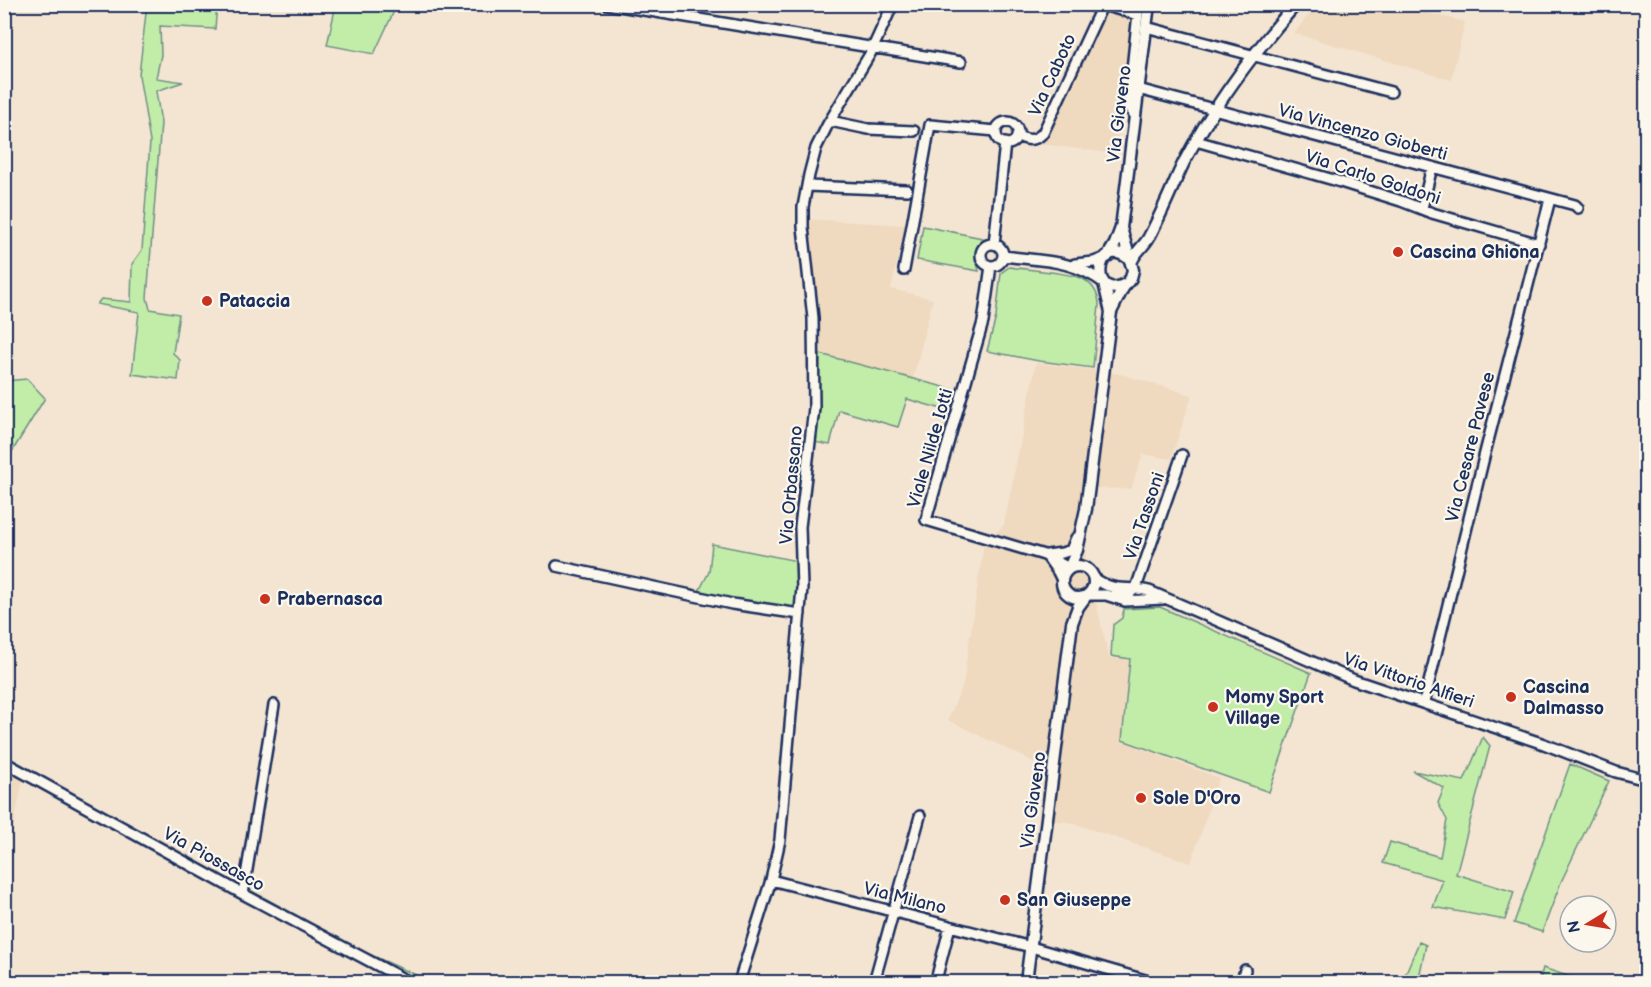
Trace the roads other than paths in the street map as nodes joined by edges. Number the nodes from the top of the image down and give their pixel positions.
1 (607, 4) edge
2 (893, 4) edge
3 (1139, 4) edge
4 (1149, 4) edge
5 (1296, 4) edge
6 (1138, 15) junction
7 (1146, 27) junction
8 (873, 48) junction
9 (1254, 56) junction
10 (961, 62) dead end
11 (1138, 89) junction
12 (1391, 93) dead end
13 (1215, 109) junction
14 (1135, 117) junction
15 (830, 120) junction
16 (914, 131) dead end
17 (996, 131) junction
18 (1017, 136) junction
19 (1196, 141) junction
20 (1005, 143) junction
21 (1432, 167) junction
22 (807, 186) junction
23 (907, 190) dead end
24 (1550, 199) junction
25 (1422, 208) junction
26 (1578, 208) dead end
27 (1121, 228) junction
28 (1539, 243) junction
29 (993, 244) junction
30 (1003, 256) junction
31 (1107, 257) junction
32 (1130, 262) junction
33 (1070, 264) junction
34 (991, 266) junction
35 (904, 270) dead end
36 (1104, 283) junction
37 (1126, 284) junction
38 (1111, 312) junction
39 (1182, 455) dead end
40 (1086, 510) junction
41 (1044, 555) junction
42 (556, 566) dead end
43 (1069, 568) junction
44 (1092, 575) junction
45 (1062, 580) junction
46 (1136, 588) junction
47 (1065, 593) junction
48 (1087, 596) junction
49 (1112, 596) junction
50 (1165, 599) junction
51 (800, 614) junction
52 (1072, 622) junction
53 (1424, 704) junction
54 (274, 705) dead end
55 (4, 762) edge
56 (1647, 780) edge
57 (920, 816) dead end
58 (771, 880) junction
59 (243, 894) junction
60 (893, 911) junction
61 (950, 926) junction
62 (1030, 947) junction
63 (1245, 970) dead end
64 (936, 981) dead end
65 (409, 982) edge
66 (740, 982) edge
67 (874, 982) edge
68 (1026, 982) edge
69 (1152, 982) edge
70 (1241, 982) edge

1 - 8 street
2 - 8 street, Via Orbassano
3 - 6 street
4 - 7 main road, Via Giaveno
5 - 9 main road
6 - 14 street
6 - 18 street, Via Caboto
7 - 9 street
7 - 11 main road, Via Giaveno
8 - 10 street
8 - 15 street, Via Orbassano
9 - 12 street
9 - 13 main road
11 - 13 street, Via Vincenzo Gioberti
11 - 14 main road, Via Giaveno
13 - 19 main road
13 - 21 street, Via Vincenzo Gioberti
14 - 27 main road, Via Giaveno
15 - 16 street
15 - 22 street, Via Orbassano
17 - 18 street
17 - 20 street
17 - 35 street
18 - 20 street
19 - 25 street, Via Carlo Goldoni
19 - 32 main road
20 - 29 street, Viale Nilde Iotti
21 - 24 street, Via Vincenzo Gioberti
21 - 25 street
22 - 23 street
22 - 51 street, Via Orbassano
24 - 26 street, Via Vincenzo Gioberti
24 - 28 street, Via Cesare Pavese
25 - 28 street, Via Carlo Goldoni
27 - 31 main road, Via Giaveno
27 - 32 main road, Via Giaveno
28 - 53 street, Via Cesare Pavese
29 - 30 street
29 - 34 street, Viale Nilde Iotti
30 - 33 street
30 - 34 street
31 - 32 main road
31 - 33 street
31 - 36 main road, Via Giaveno
32 - 37 main road, Via Giaveno
33 - 36 street
34 - 41 street, Viale Nilde Iotti
36 - 37 main road
36 - 38 main road, Via Giaveno
37 - 38 main road, Via Giaveno
38 - 40 main road, Via Giaveno
39 - 46 street, Via Tassoni
40 - 41 street, Via Giaveno
40 - 43 main road, Via Giaveno
40 - 44 main road, Via Giaveno
41 - 43 street
41 - 45 street
42 - 51 street
43 - 44 main road
43 - 45 main road, Via Giaveno
44 - 46 street, Via Vittorio Alfieri
44 - 48 main road, Via Giaveno
45 - 47 main road, Via Giaveno
46 - 49 street, Via Vittorio Alfieri
46 - 50 street, Via Vittorio Alfieri
47 - 48 main road
47 - 52 main road, Via Giaveno
48 - 49 street, Via Vittorio Alfieri
48 - 52 main road, Via Giaveno
49 - 50 street, Via Vittorio Alfieri
50 - 53 street, Via Vittorio Alfieri
51 - 58 street, Via Orbassano
52 - 62 main road, Via Giaveno
53 - 56 street, Via Vittorio Alfieri
54 - 59 street
55 - 59 street, Via Piossasco
57 - 60 street
58 - 60 street, Via Milano
58 - 66 street, Via Orbassano
59 - 65 street, Via Piossasco
60 - 61 street, Via Milano
60 - 67 street
61 - 62 street, Via Milano
61 - 64 street
62 - 68 main road, Via Giaveno
62 - 69 street, Via Milano
63 - 70 street

